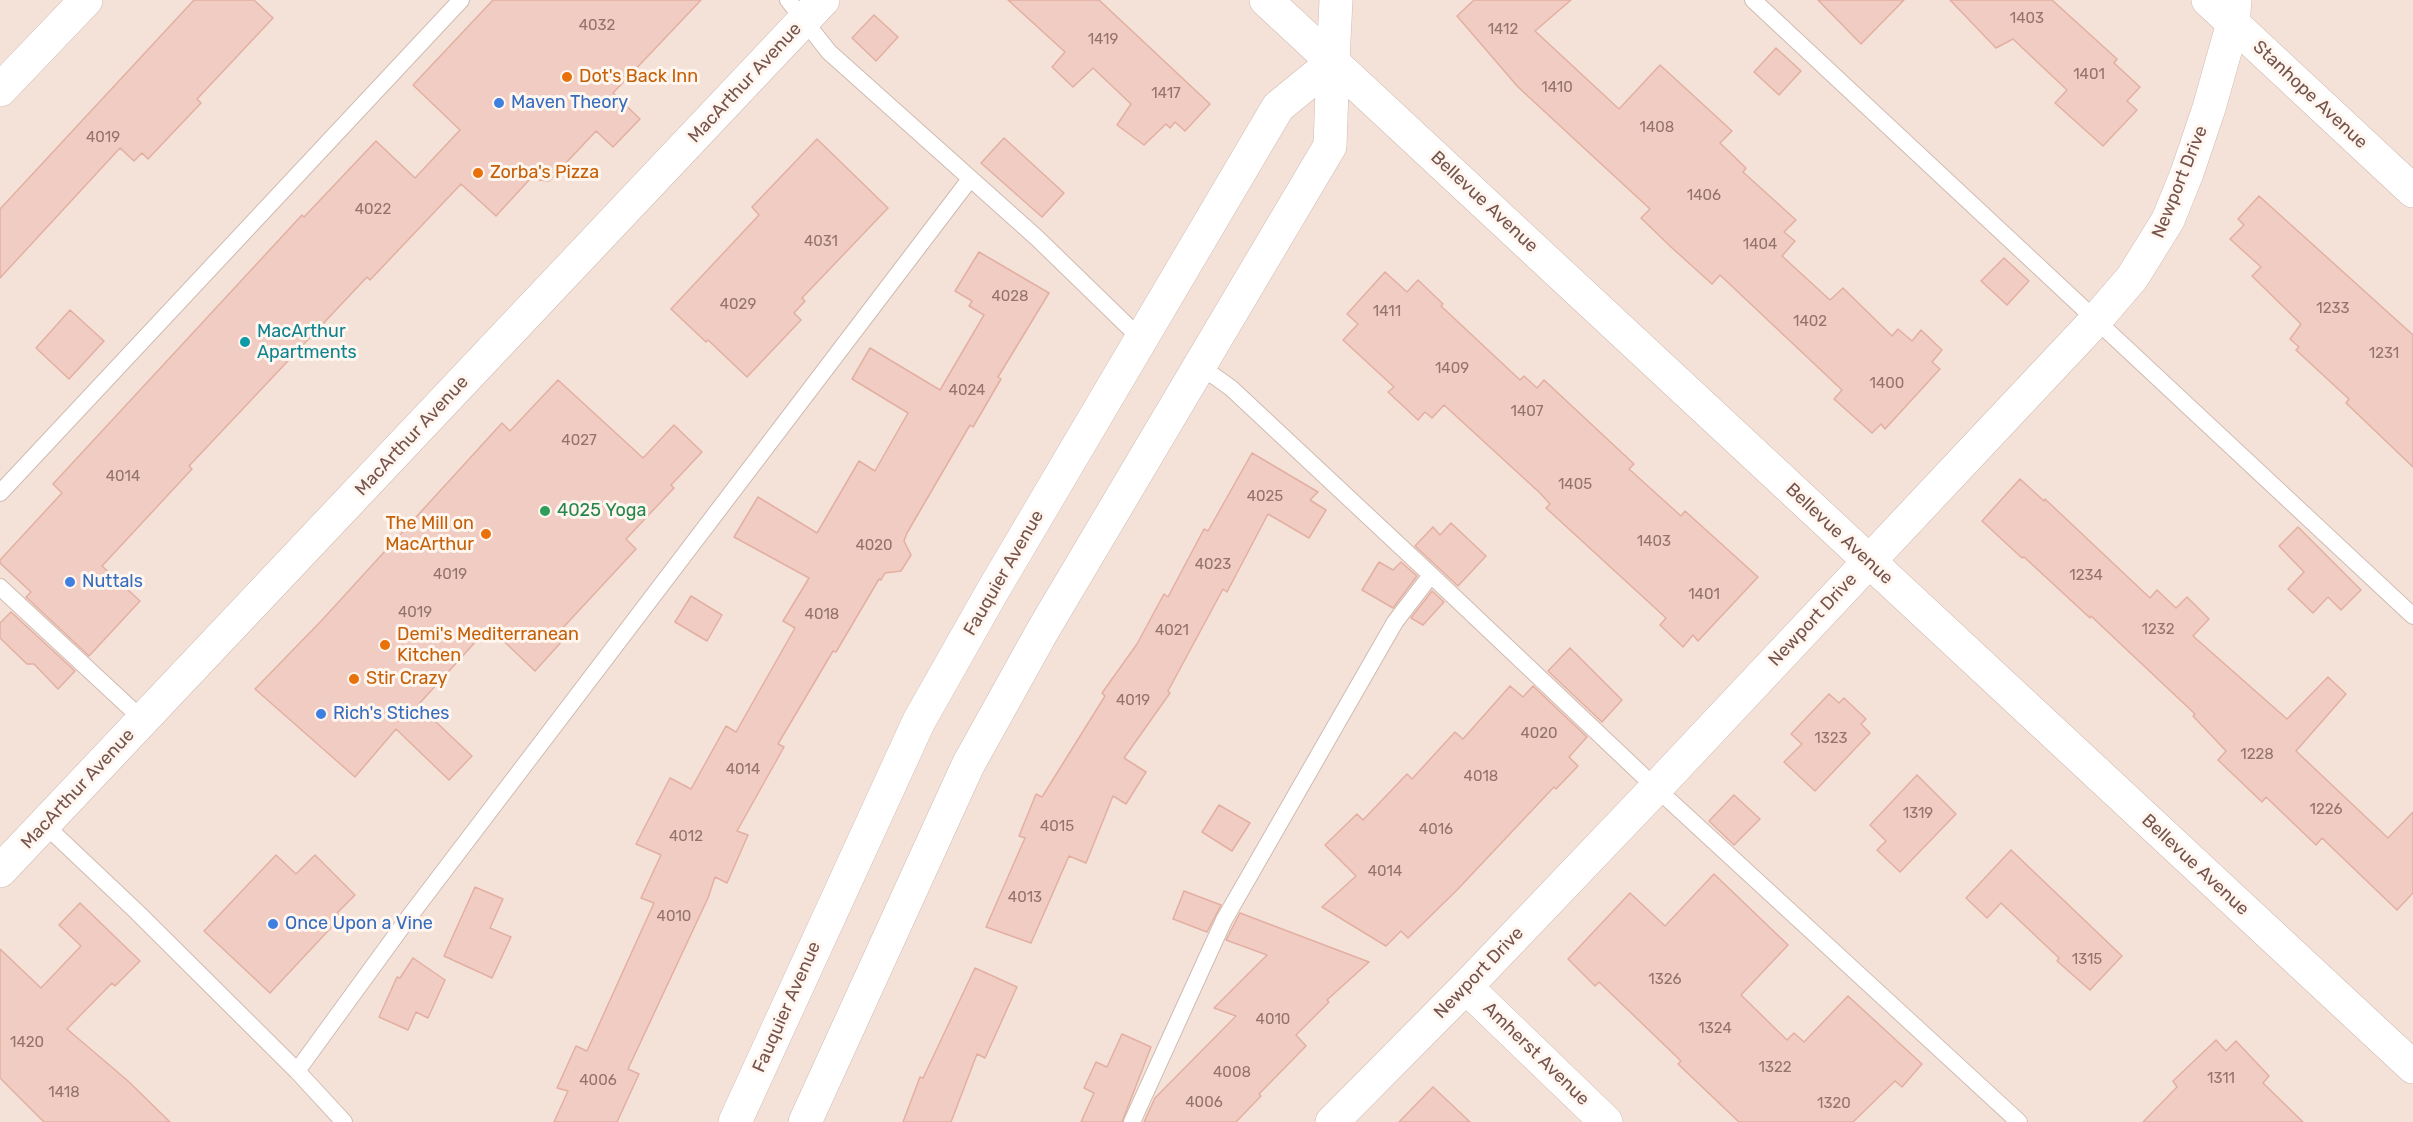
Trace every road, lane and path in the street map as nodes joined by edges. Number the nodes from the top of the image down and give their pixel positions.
1 (86, 0) edge
2 (461, 0) edge
3 (1266, 0) edge
4 (1336, 0) edge
5 (1753, 0) edge
6 (2208, 0) edge
7 (805, 7) edge
8 (2234, 12) edge
9 (1333, 62) junction
10 (0, 90) edge
11 (970, 179) junction
12 (2413, 191) edge
13 (2095, 321) junction
14 (1141, 339) junction
15 (1200, 366) junction
16 (0, 493) edge
17 (1868, 561) junction
18 (1431, 575) junction
19 (0, 587) edge
20 (2413, 616) edge
21 (143, 720) junction
22 (1656, 788) junction
23 (45, 825) junction
24 (0, 871) edge
25 (1466, 987) junction
26 (2413, 1067) edge
27 (297, 1071) junction
28 (344, 1122) edge
29 (735, 1122) edge
30 (805, 1122) edge
31 (1132, 1122) edge
32 (1332, 1122) edge
33 (1606, 1122) edge
34 (2019, 1122) edge

1 - 10 street
2 - 16 lane
3 - 9 street, Bellevue Avenue
4 - 9 street
5 - 13 lane
6 - 8 street, Stanhope Avenue
7 - 11 lane
7 - 21 street, MacArthur Avenue
8 - 12 street, Stanhope Avenue
8 - 13 street, Newport Drive
9 - 14 street, Fauquier Avenue
9 - 15 street
9 - 17 street, Bellevue Avenue
11 - 14 lane
11 - 27 lane
13 - 17 street, Newport Drive
13 - 20 lane
14 - 29 street, Fauquier Avenue
15 - 18 lane
15 - 30 street
17 - 22 street, Newport Drive
17 - 26 street, Bellevue Avenue
18 - 22 lane
18 - 31 lane
19 - 21 lane
21 - 23 street, MacArthur Avenue
22 - 25 street, Newport Drive
22 - 34 lane
23 - 24 street, MacArthur Avenue
23 - 27 lane
25 - 32 street, Newport Drive
25 - 33 street, Amherst Avenue
27 - 28 lane

